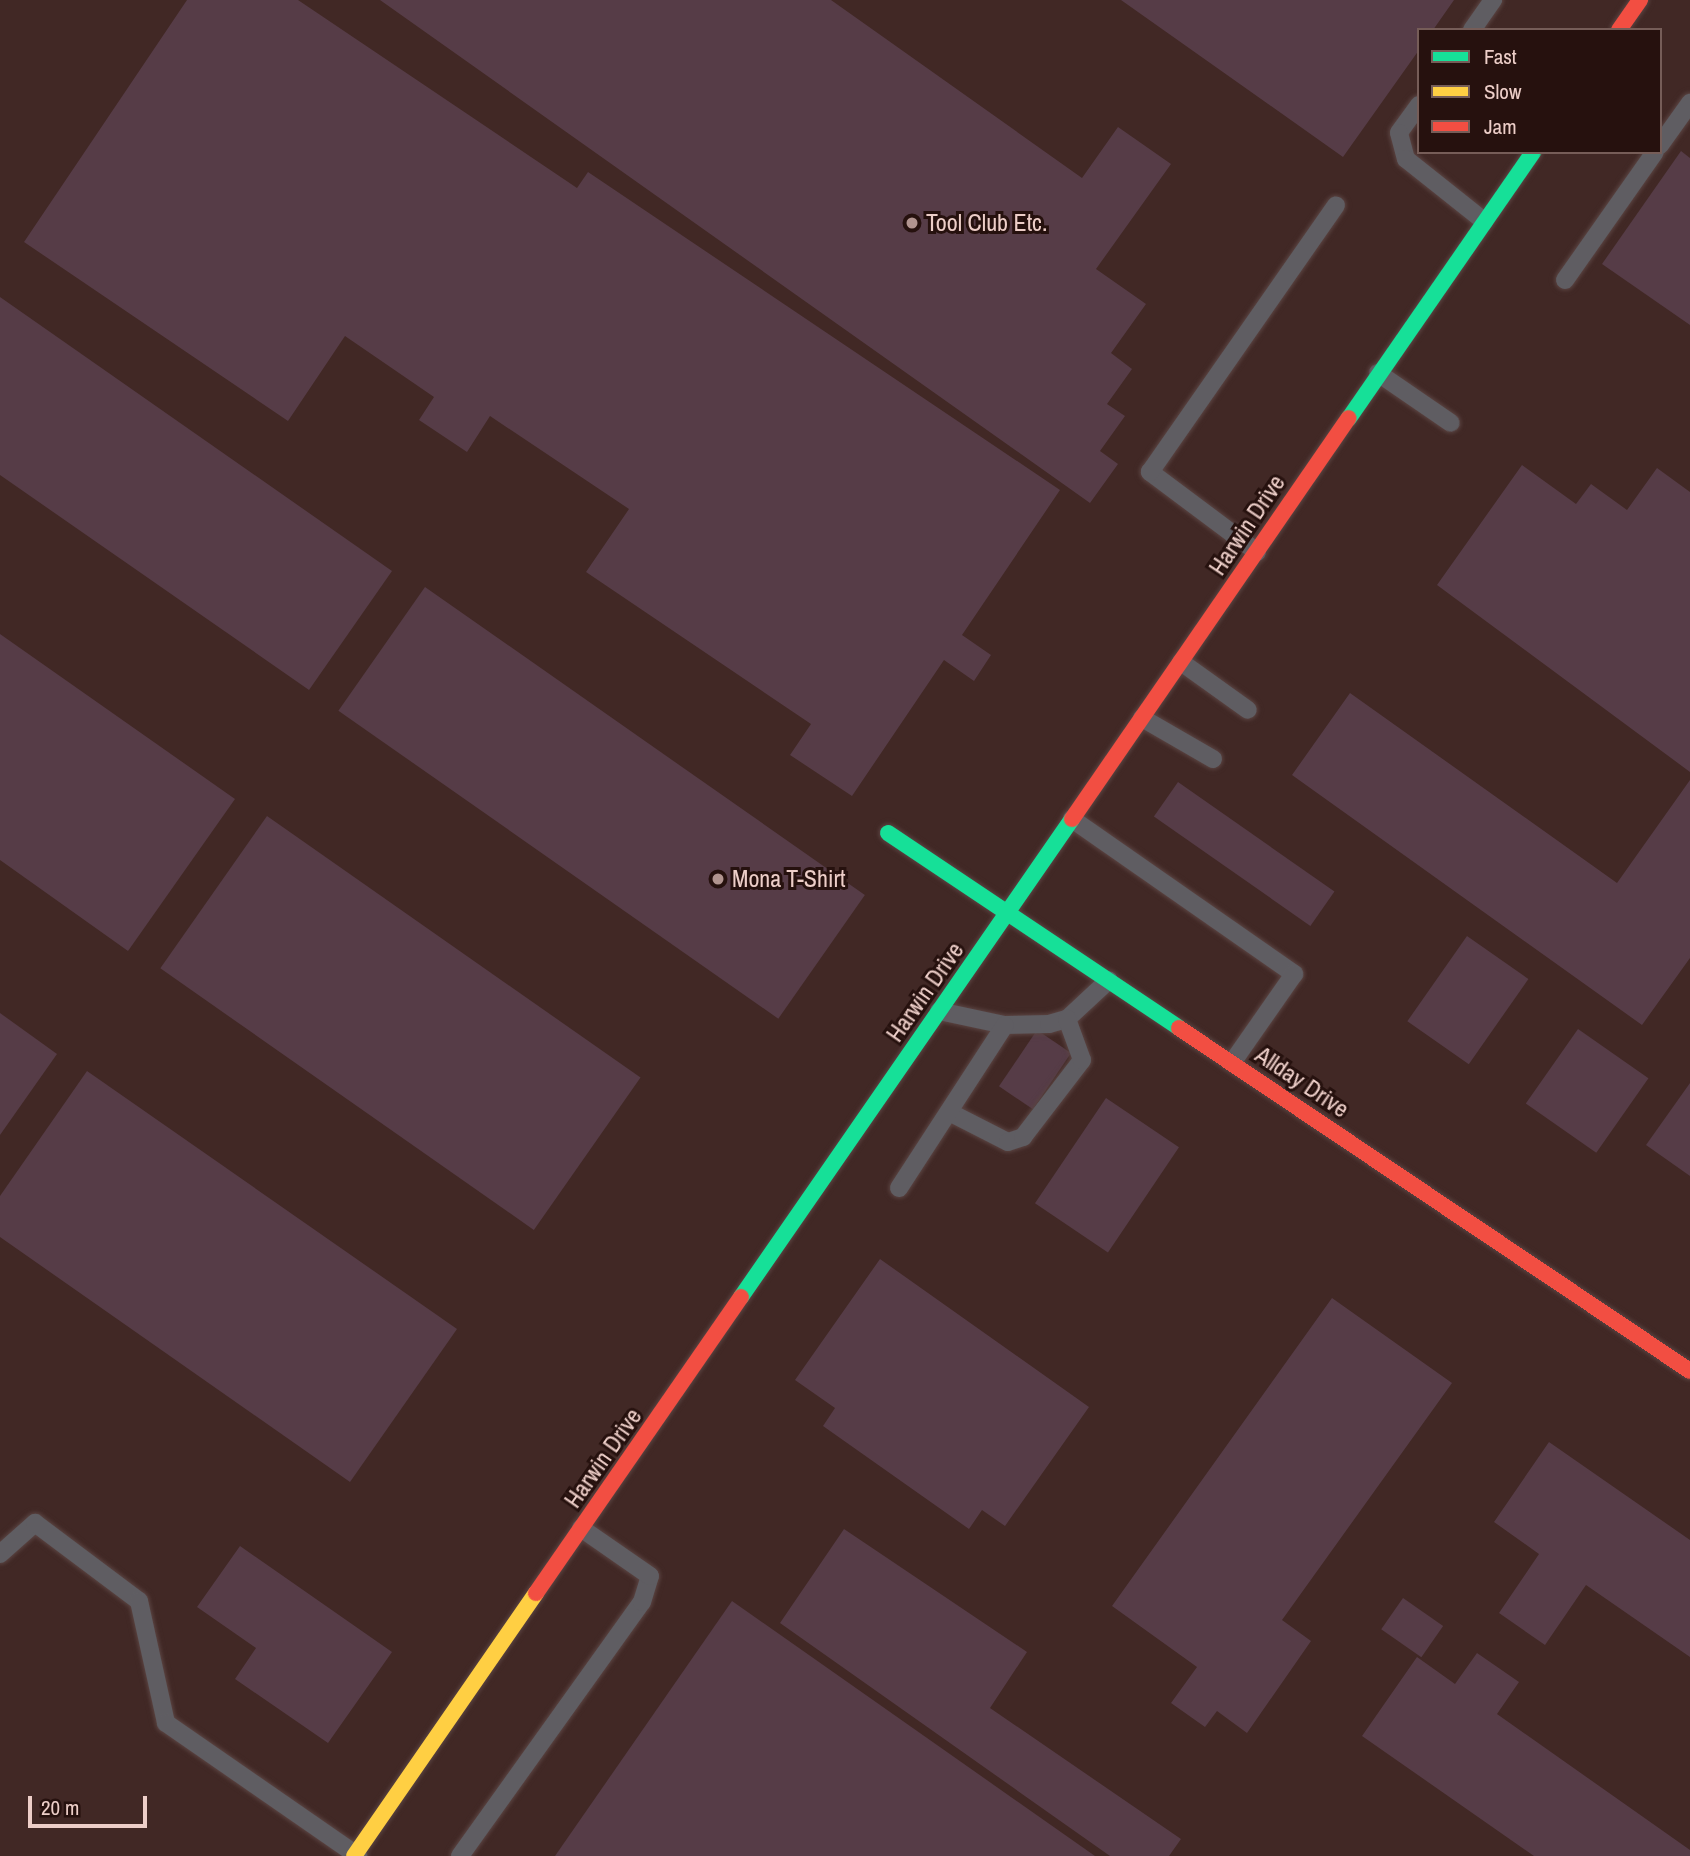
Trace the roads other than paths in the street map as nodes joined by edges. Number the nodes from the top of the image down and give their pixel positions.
1 (1493, 0) edge
2 (1640, 0) edge
3 (1473, 28) edge
4 (1620, 28) edge
5 (1690, 103) edge
6 (1417, 108) edge
7 (1662, 142) edge
8 (1532, 154) edge
9 (1654, 154) edge
10 (1336, 205) dead end
11 (1484, 221) junction
12 (1565, 280) dead end
13 (1378, 373) junction
14 (1451, 423) dead end
15 (1257, 552) junction
16 (1181, 663) junction
17 (1248, 710) dead end
18 (1142, 719) junction
19 (1213, 759) dead end
20 (1073, 819) junction
21 (888, 833) dead end
22 (1008, 912) junction
23 (1109, 980) junction
24 (939, 1011) junction
25 (1067, 1019) junction
26 (1005, 1025) junction
27 (1233, 1063) junction
28 (948, 1111) junction
29 (899, 1188) dead end
30 (1690, 1371) edge
31 (581, 1528) junction
32 (0, 1554) edge
33 (356, 1855) edge
34 (460, 1856) edge

1 - 3 lane
2 - 4 main road
5 - 7 lane
6 - 11 lane
8 - 11 main road, Harwin Drive
9 - 12 lane
10 - 15 lane
11 - 13 main road, Harwin Drive
13 - 14 lane
13 - 15 main road, Harwin Drive
15 - 16 main road, Harwin Drive
16 - 17 lane
16 - 18 main road, Harwin Drive
18 - 19 lane
18 - 20 main road, Harwin Drive
20 - 22 main road, Harwin Drive
20 - 27 lane
21 - 22 main road, Allday Drive
22 - 23 main road, Allday Drive
22 - 24 main road, Harwin Drive
23 - 25 lane
23 - 27 main road, Allday Drive
24 - 26 lane
24 - 31 main road, Harwin Drive
25 - 26 lane
25 - 28 lane
26 - 28 lane
27 - 30 main road, Allday Drive
28 - 29 lane
31 - 33 main road, Harwin Drive
31 - 34 lane
32 - 33 lane

